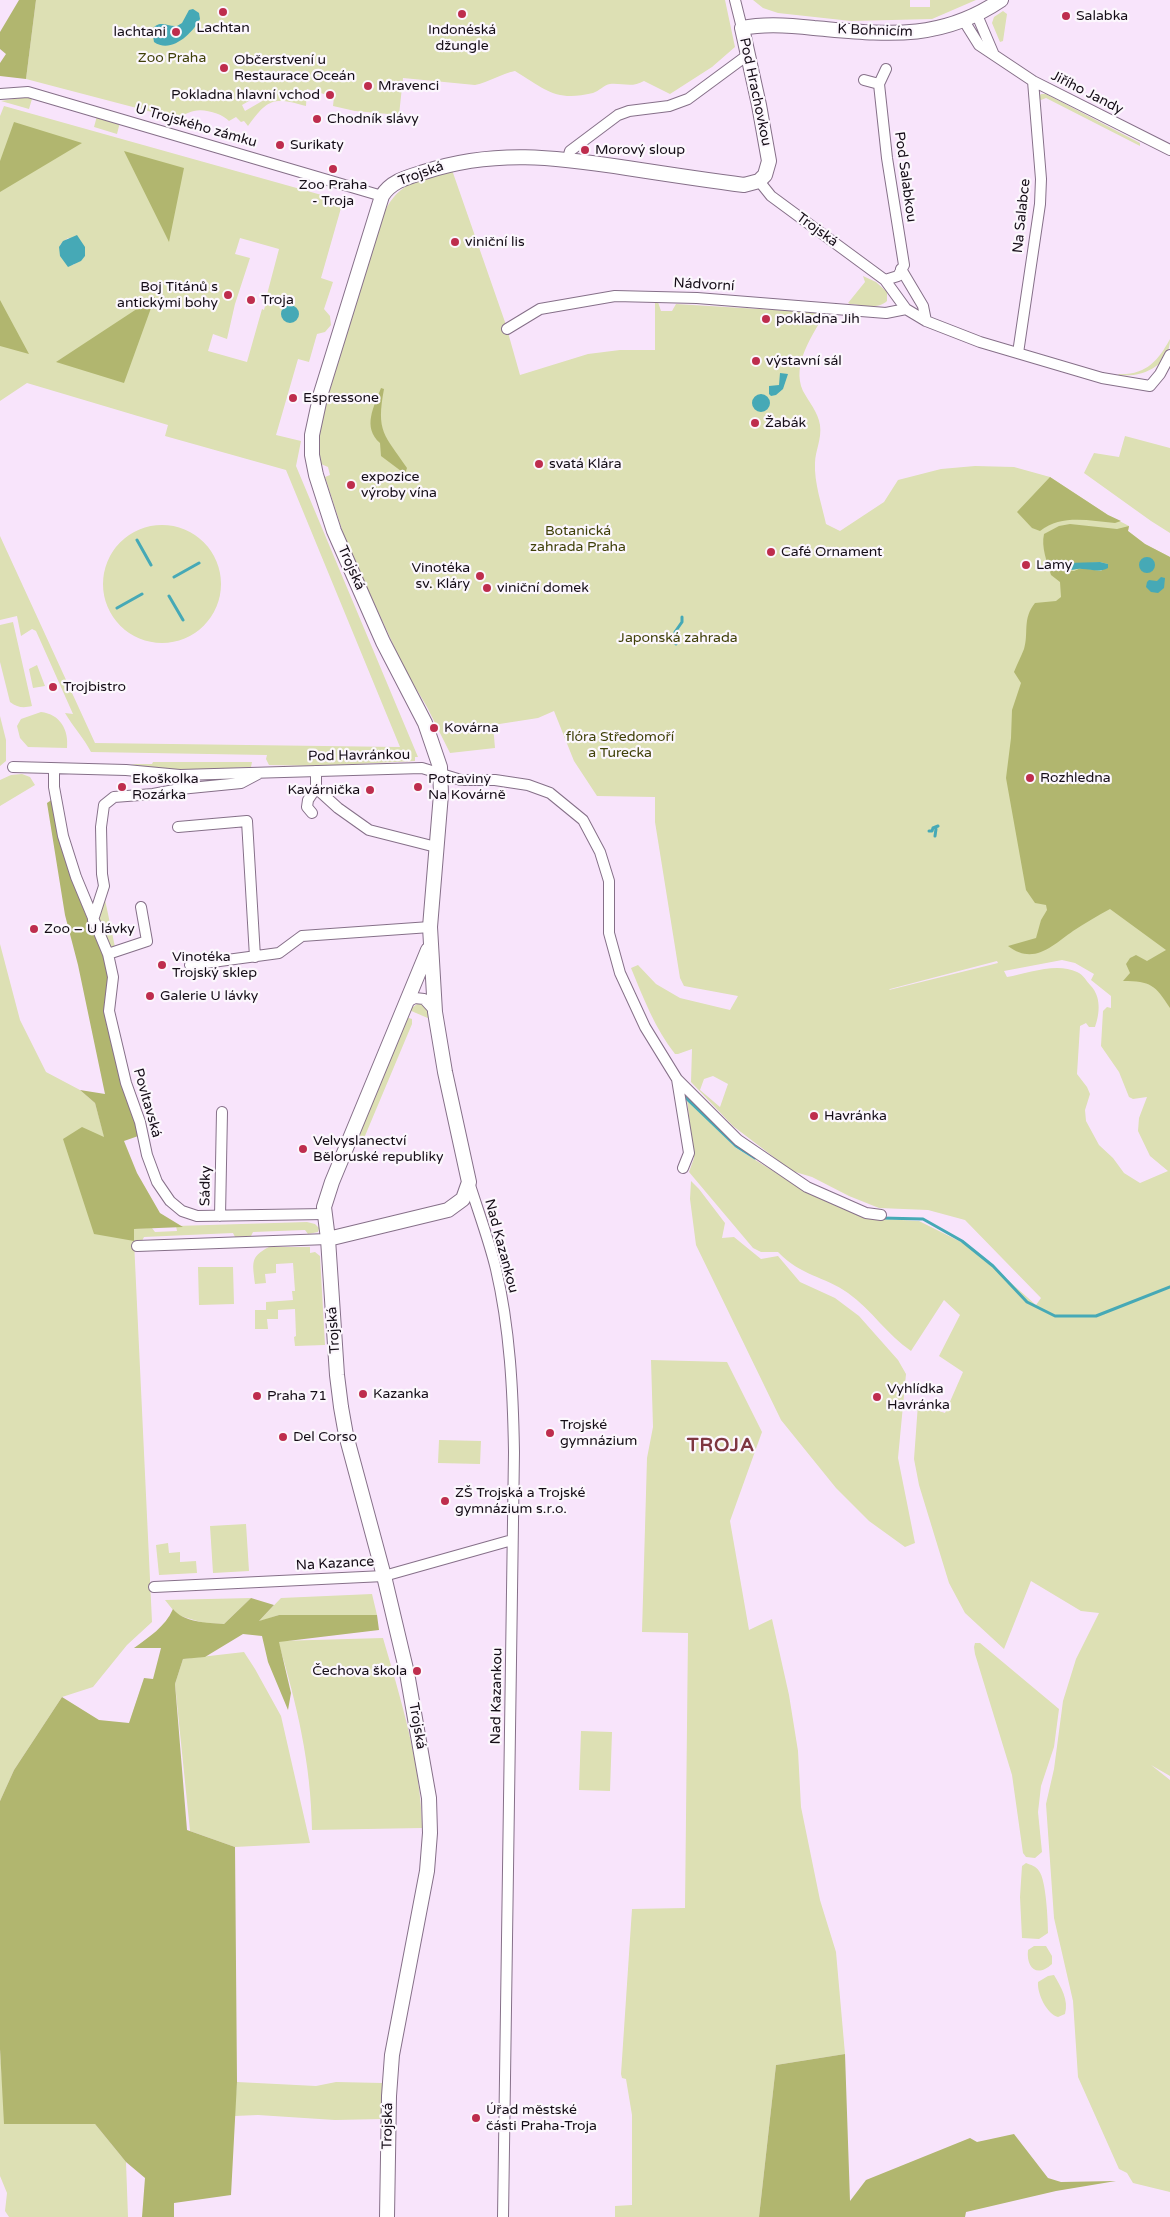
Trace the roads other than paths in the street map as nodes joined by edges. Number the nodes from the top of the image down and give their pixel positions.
1 (735, 0) edge
2 (1002, 0) edge
3 (978, 15) junction
4 (964, 21) junction
5 (742, 28) junction
6 (749, 54) junction
7 (995, 56) junction
8 (886, 69) dead end
9 (864, 80) dead end
10 (1033, 81) junction
11 (879, 84) junction
12 (0, 94) edge
13 (1170, 150) edge
14 (568, 158) junction
15 (758, 182) junction
16 (382, 196) junction
17 (901, 269) junction
18 (885, 280) junction
19 (906, 309) junction
20 (926, 321) junction
21 (507, 329) dead end
22 (1018, 353) junction
23 (1170, 355) edge
24 (13, 767) dead end
25 (54, 769) junction
26 (316, 771) junction
27 (261, 772) junction
28 (441, 774) junction
29 (316, 788) junction
30 (312, 814) dead end
31 (178, 826) dead end
32 (436, 847) junction
33 (141, 907) dead end
34 (93, 920) junction
35 (430, 926) junction
36 (431, 942) junction
37 (108, 954) junction
38 (255, 956) junction
39 (190, 965) dead end
40 (407, 1002) junction
41 (435, 1012) junction
42 (677, 1079) junction
43 (222, 1112) dead end
44 (683, 1168) dead end
45 (469, 1182) junction
46 (325, 1214) junction
47 (881, 1215) dead end
48 (220, 1216) junction
49 (328, 1239) junction
50 (136, 1246) dead end
51 (512, 1540) junction
52 (384, 1576) junction
53 (154, 1587) dead end
54 (387, 2217) edge
55 (503, 2217) edge

1 - 5 street, Pod Hrachovkou
2 - 3 street, K Bohnicím
3 - 4 street, K Bohnicím
3 - 7 street
4 - 5 street, K Bohnicím
4 - 7 street, Jiřího Jandy
5 - 6 street, Pod Hrachovkou
6 - 14 street
6 - 15 street, Pod Hrachovkou
7 - 10 street, Jiřího Jandy
8 - 11 street
9 - 11 street
10 - 13 street, Jiřího Jandy
10 - 22 street, Na Salabce
11 - 17 street, Pod Salabkou
12 - 16 street, U Trojského zámku
14 - 15 street, Trojská
14 - 16 street, Trojská
15 - 18 street, Trojská
16 - 28 street, Trojská
17 - 18 street
17 - 20 street
18 - 19 street, Trojská
19 - 20 street, Trojská
19 - 21 street, Nádvorní
20 - 22 street, Trojská
22 - 23 street, Trojská
24 - 25 street
25 - 27 street, Pod Havránkou
25 - 34 street, Povltavská
26 - 27 street, Pod Havránkou
26 - 28 street, Pod Havránkou
26 - 29 street
27 - 34 street, Pod Havránkou
28 - 32 street, Trojská
28 - 42 street, Pod Havránkou
29 - 30 street
29 - 32 street
31 - 38 street
32 - 35 street, Trojská
33 - 37 street
34 - 37 street, Povltavská
35 - 36 street, Trojská
35 - 38 street
36 - 40 street, Trojská
36 - 41 street, Trojská
37 - 48 street, Povltavská
38 - 39 street
40 - 41 street
40 - 46 street, Trojská
41 - 45 street, Trojská
42 - 44 street, Pod Havránkou
42 - 47 street, Pod Havránkou
43 - 48 street, Sádky
45 - 49 street
45 - 51 street, Nad Kazankou
46 - 48 street, Sádky
46 - 49 street, Trojská
49 - 50 street
49 - 52 street, Trojská
51 - 52 street, Na Kazance
51 - 55 street, Nad Kazankou
52 - 53 street, Na Kazance
52 - 54 street, Trojská

